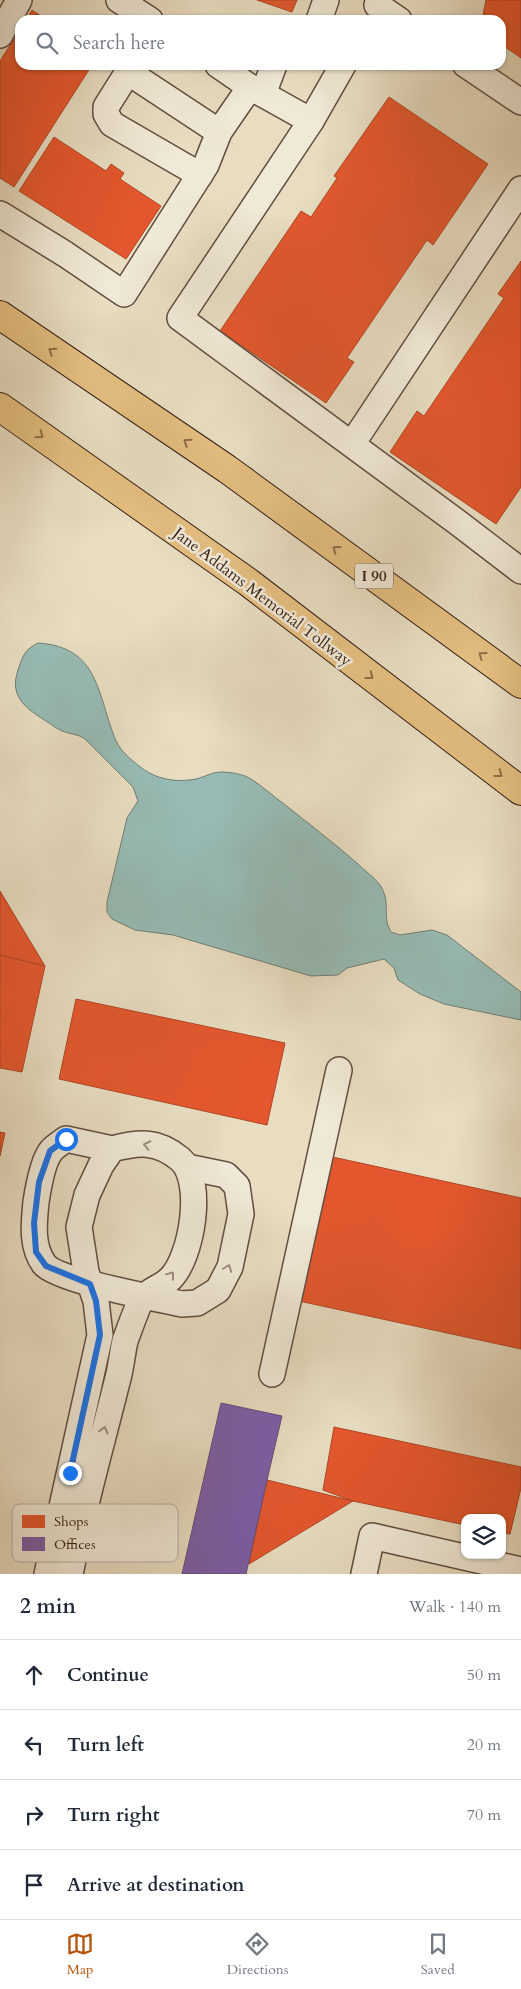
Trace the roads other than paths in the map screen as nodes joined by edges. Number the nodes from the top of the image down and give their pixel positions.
1 (19, 0) edge
2 (119, 0) edge
3 (326, 0) edge
4 (375, 8) edge
5 (142, 15) edge
6 (322, 15) edge
7 (389, 15) edge
8 (0, 35) edge
9 (129, 70) edge
10 (131, 70) edge
11 (226, 70) edge
12 (271, 70) edge
13 (340, 70) edge
14 (473, 70) edge
15 (257, 90) junction
16 (521, 102) edge
17 (310, 121) junction
18 (219, 132) junction
19 (200, 176) junction
20 (521, 189) edge
21 (0, 214) edge
22 (0, 315) edge
23 (0, 407) edge
24 (352, 444) junction
25 (521, 571) edge
26 (521, 684) edge
27 (521, 791) edge
28 (339, 1070) dead end
29 (112, 1149) junction
30 (187, 1167) junction
31 (90, 1284) junction
32 (146, 1296) junction
33 (272, 1374) dead end
34 (63, 1504) edge
35 (86, 1504) edge
36 (521, 1570) edge
37 (364, 1574) edge

1 - 8 street
2 - 5 street
3 - 6 street
4 - 7 street
9 - 19 street
10 - 18 street
11 - 15 street
12 - 15 street
13 - 17 street
14 - 16 street
15 - 17 street
15 - 18 street
17 - 24 street
18 - 19 street
19 - 21 street
20 - 24 street
26 -> 22 highway, I 90
23 -> 27 highway, Jane Addams Memorial Tollway
24 - 25 street
28 - 33 street
30 -> 29 street
29 - 31 street
29 - 31 street
32 -> 30 street
32 -> 30 street
31 - 32 street
31 - 34 street
35 -> 32 street
36 - 37 street

